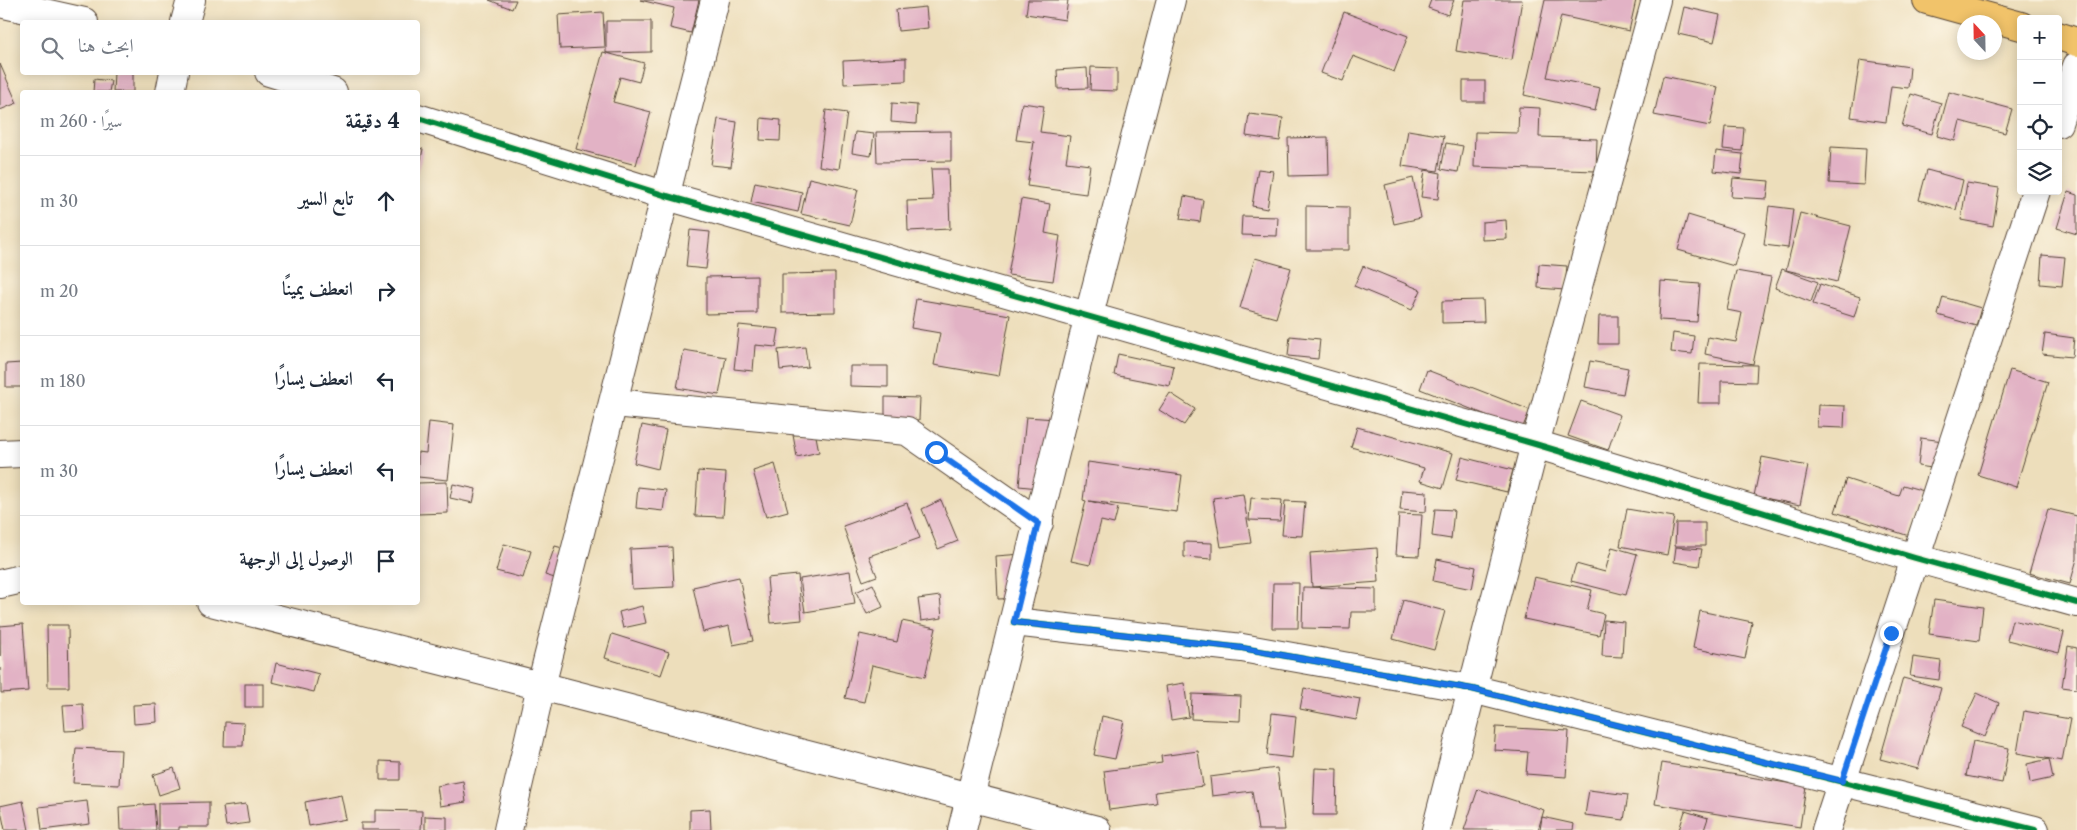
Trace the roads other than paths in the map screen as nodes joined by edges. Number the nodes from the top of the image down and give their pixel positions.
1 (191, 0) edge
2 (715, 0) edge
3 (1171, 0) edge
4 (1656, 0) edge
5 (1927, 0) edge
6 (0, 3) edge
7 (75, 20) edge
8 (186, 20) edge
9 (2017, 25) edge
10 (2062, 37) edge
11 (2077, 42) edge
12 (2077, 66) edge
13 (173, 75) edge
14 (279, 75) edge
15 (170, 90) edge
16 (327, 90) edge
17 (2062, 111) edge
18 (420, 119) edge
19 (2035, 195) edge
20 (667, 196) junction
21 (1089, 315) junction
22 (614, 404) junction
23 (1535, 444) junction
24 (20, 453) edge
25 (0, 454) edge
26 (1038, 523) junction
27 (1915, 558) junction
28 (20, 579) edge
29 (0, 584) edge
30 (2077, 603) edge
31 (223, 605) edge
32 (1014, 622) junction
33 (541, 686) junction
34 (1472, 689) junction
35 (1842, 781) junction
36 (971, 797) junction
37 (508, 830) edge
38 (962, 830) edge
39 (1097, 830) edge
40 (1436, 830) edge
41 (1826, 830) edge
42 (2035, 830) edge

1 - 8 street
2 - 20 street
3 - 21 street
4 - 23 street
5 - 9 highway
6 - 7 street
10 - 11 highway
12 - 17 street
13 - 15 street
14 - 16 street
18 - 20 street
19 - 27 street
20 - 21 street
20 - 22 street
21 - 23 street
21 - 26 street
22 - 26 street
22 - 33 street
23 - 27 street
23 - 34 street
24 - 25 street
26 - 32 street
27 - 30 street
27 - 35 street
28 - 29 street
31 - 33 street
32 - 34 street
32 - 36 street
33 - 36 street
33 - 37 street
34 - 35 street
34 - 40 street
35 - 41 street
35 - 42 street
36 - 38 street
36 - 39 street

